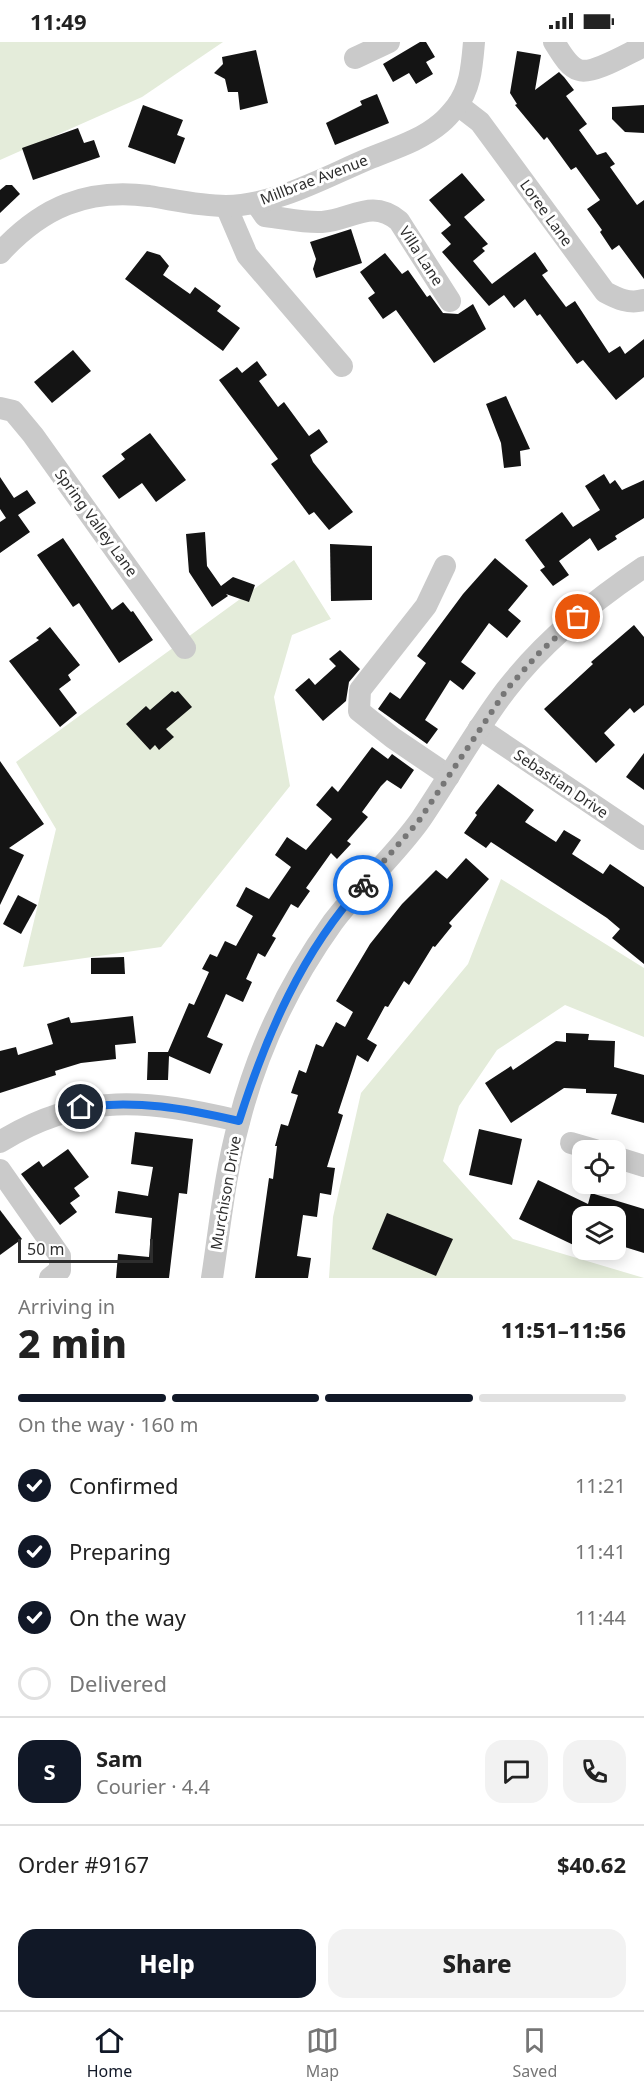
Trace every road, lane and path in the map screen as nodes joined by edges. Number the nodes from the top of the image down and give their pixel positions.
1 (389, 42) edge
2 (474, 42) edge
3 (554, 42) edge
4 (644, 46) edge
5 (354, 58) dead end
6 (458, 105) junction
7 (256, 203) junction
8 (226, 206) junction
9 (0, 253) edge
10 (644, 300) edge
11 (450, 301) dead end
12 (342, 366) dead end
13 (0, 408) edge
14 (445, 566) dead end
15 (644, 567) edge
16 (185, 648) dead end
17 (479, 728) junction
18 (449, 776) junction
19 (644, 839) edge
20 (239, 1121) junction
21 (0, 1142) edge
22 (626, 1160) edge
23 (644, 1166) edge
24 (0, 1170) edge
25 (50, 1278) edge
26 (212, 1278) edge

1 - 5 street
2 - 6 street, Millbrae Avenue
3 - 4 street
6 - 7 street, Millbrae Avenue
6 - 10 street, Loree Lane
7 - 8 street, Millbrae Avenue
7 - 11 street, Villa Lane
8 - 9 street, Millbrae Avenue
8 - 12 street
13 - 16 street, Spring Valley Lane
14 - 18 street
15 - 17 street, Murchison Drive
17 - 18 street, Murchison Drive
17 - 19 street, Sebastian Drive
18 - 20 street, Murchison Drive
20 - 21 street
20 - 26 street, Murchison Drive
22 - 23 street
24 - 25 street

